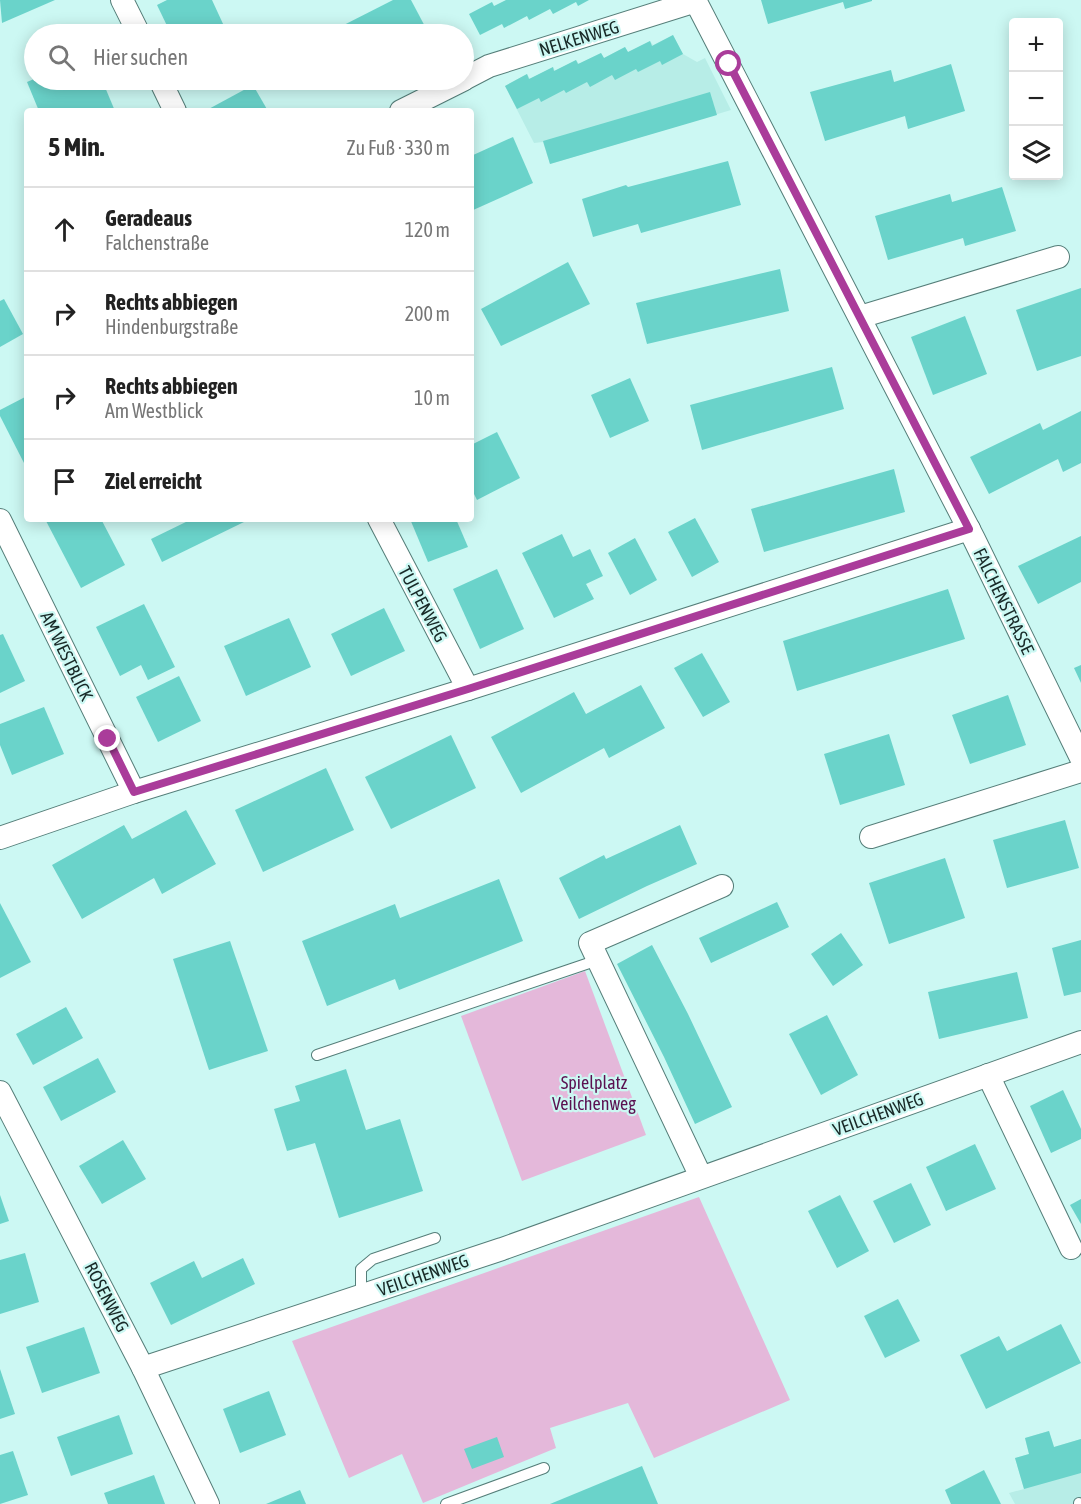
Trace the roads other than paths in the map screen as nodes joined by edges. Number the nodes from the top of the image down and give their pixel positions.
1 (122, 0) edge
2 (696, 1) edge
3 (134, 24) edge
4 (474, 74) edge
5 (165, 90) edge
6 (442, 90) edge
7 (174, 108) edge
8 (407, 108) edge
9 (1058, 258) dead end
10 (860, 317) junction
11 (0, 520) edge
12 (381, 522) edge
13 (969, 529) junction
14 (468, 689) junction
15 (1081, 758) edge
16 (1081, 771) edge
17 (134, 792) junction
18 (871, 837) dead end
19 (0, 838) edge
20 (722, 886) dead end
21 (598, 960) junction
22 (1081, 1042) edge
23 (317, 1055) dead end
24 (988, 1075) junction
25 (0, 1092) edge
26 (700, 1177) junction
27 (435, 1238) dead end
28 (1071, 1248) dead end
29 (361, 1296) junction
30 (143, 1368) junction
31 (544, 1468) dead end
32 (208, 1504) edge
33 (446, 1504) edge

1 - 3 street
2 - 4 street, NELKENWEG
2 - 10 street, FALCHENSTRASSE
5 - 7 street
6 - 8 street, NELKENWEG
9 - 10 street
10 - 13 street, FALCHENSTRASSE
11 - 17 street, AM WESTBLICK
12 - 14 street, TULPENWEG
13 - 14 street
13 - 15 street, FALCHENSTRASSE
14 - 17 street
16 - 18 street
17 - 19 street
20 - 21 street
21 - 23 lane
21 - 26 street
22 - 24 street, VEILCHENWEG
24 - 26 street, VEILCHENWEG
24 - 28 street
25 - 30 street, ROSENWEG
26 - 29 street, VEILCHENWEG
27 - 29 lane
29 - 30 street, VEILCHENWEG
30 - 32 street, ROSENWEG
31 - 33 lane

